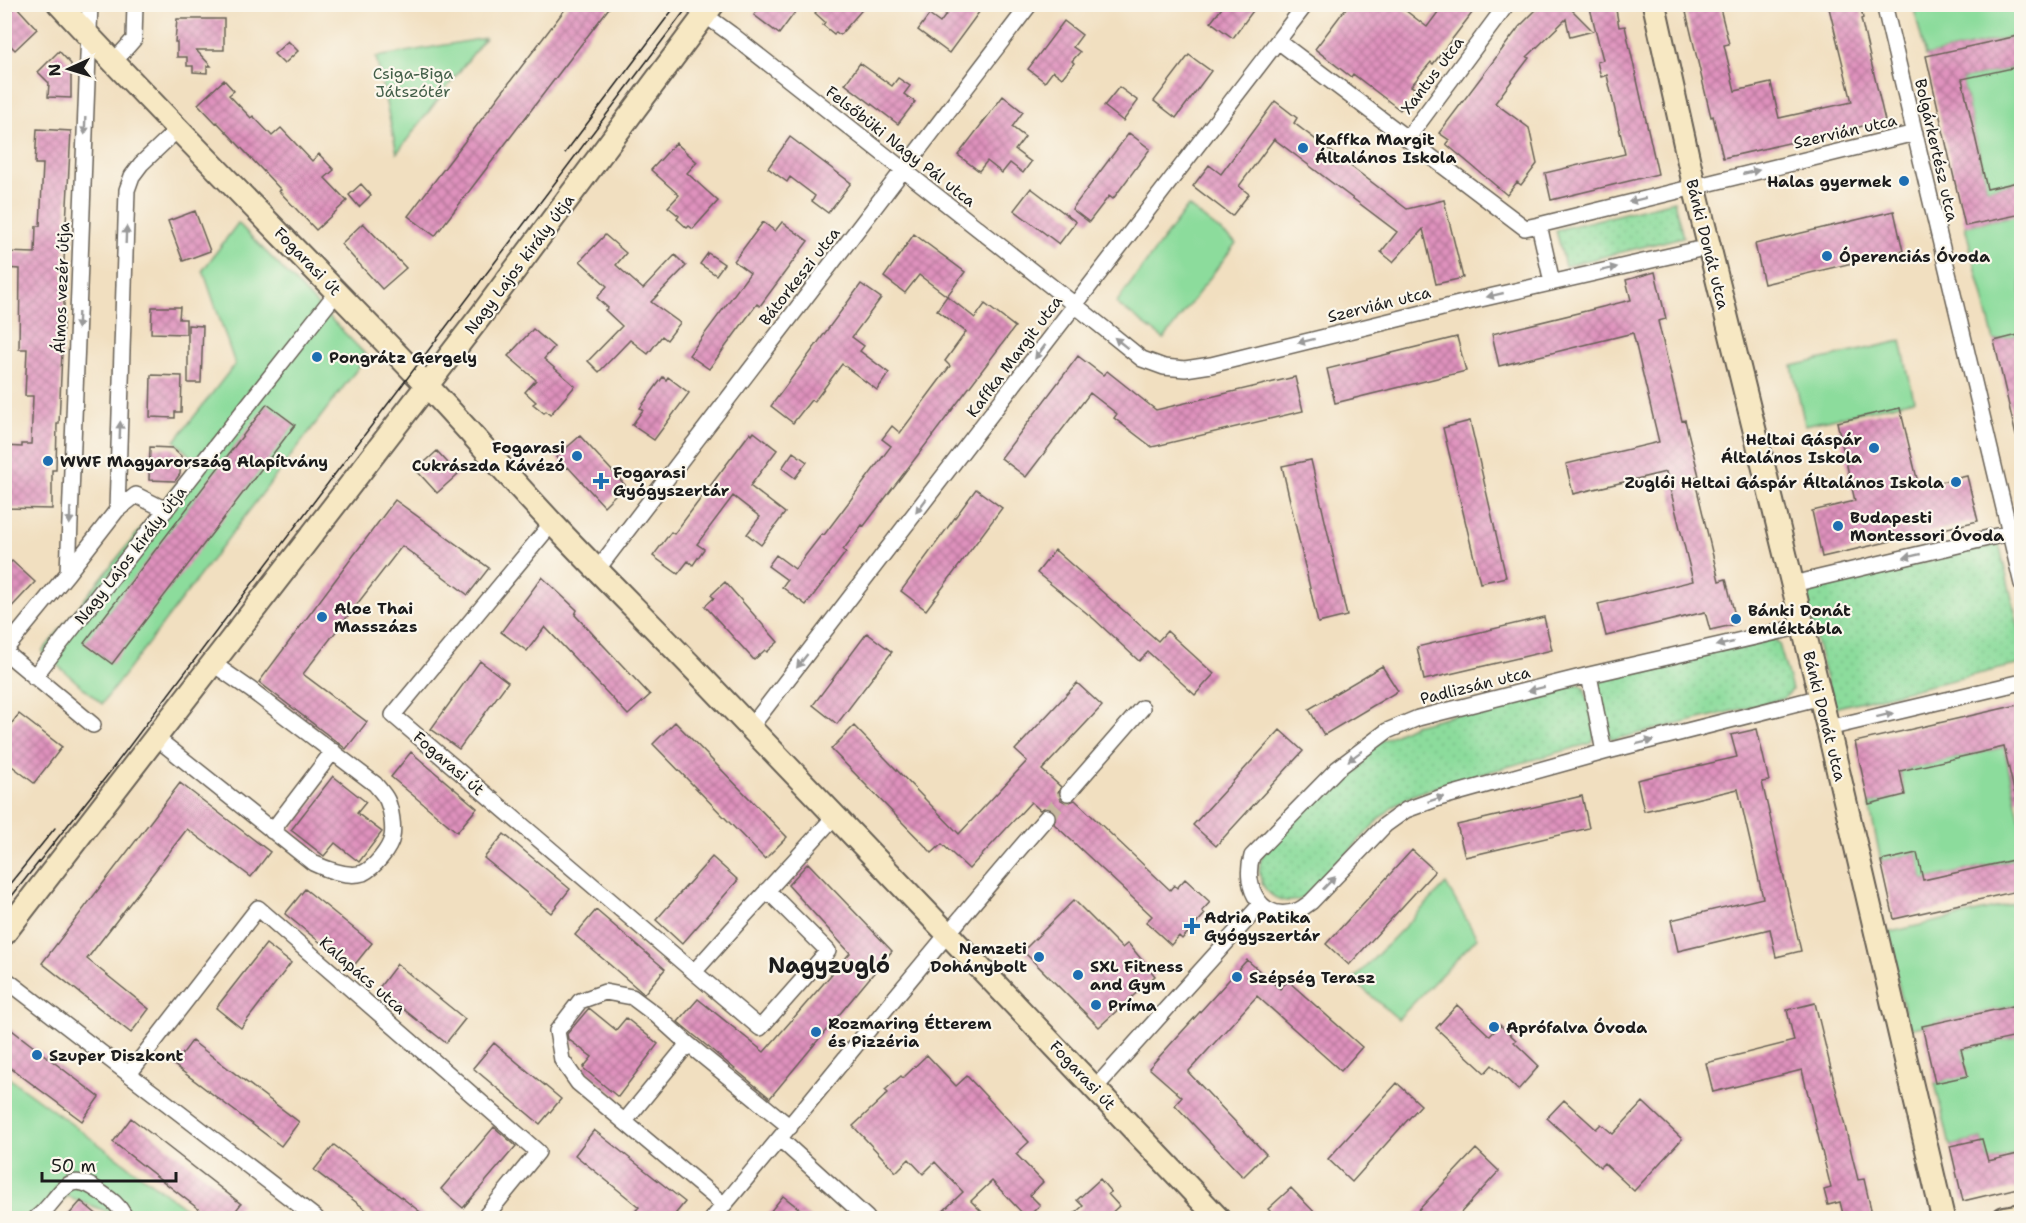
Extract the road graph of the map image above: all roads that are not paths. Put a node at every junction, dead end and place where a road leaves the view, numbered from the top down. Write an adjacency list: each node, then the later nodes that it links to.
1 (59, 4): 10 (main road, Fogarasi út)
2 (90, 4): 10 (street, Álmos vezér útja)
3 (135, 4): 12 (street)
4 (1030, 4): 16 (street, Bátorkeszi utca)
5 (1306, 4): 11 (street, Kaffka Margit utca)
6 (1507, 4): 15 (street, Xantus utca)
7 (1654, 4): 17 (main road, Bánki Donát utca)
8 (1884, 4): 14 (street, Bolgárkertész utca)
9 (703, 8): 16 (street, Felsőbüki Nagy Pál utca); 23 (main road, Nagy Lajos király útja)
10 (89, 36): 12 (main road, Fogarasi út); 29 (street, Álmos vezér útja, one-way to 29)
11 (1278, 42): 15 (street); 22 (street, Kaffka Margit utca)
12 (113, 63): 13 (main road, Fogarasi út)
13 (179, 128): 21 (main road, Fogarasi út); 24 (street, one-way to 13)
14 (1915, 133): 17 (street, Szervián utca, one-way to 14); 27 (street, Bolgárkertész utca)
15 (1407, 139): 18 (street)
16 (903, 170): 22 (street, Felsőbüki Nagy Pál utca); 28 (street, Bátorkeszi utca)
17 (1694, 185): 18 (street, Szervián utca, one-way to 18); 19 (main road, Bánki Donát utca)
18 (1539, 225): 20 (street)
19 (1709, 247): 20 (street, Szervián utca, one-way to 19); 30 (main road, Bánki Donát utca)
20 (1552, 282): 22 (street, Szervián utca, one-way to 22)
21 (338, 292): 23 (main road, Fogarasi út); 25 (street, Nagy Lajos király útja)
22 (1076, 305): 41 (street, Kaffka Margit utca, one-way to 41)
23 (427, 386): 26 (main road, Fogarasi út); 34 (main road, Nagy Lajos király útja)
24 (117, 510): 25 (street); 29 (street)
25 (166, 510): 36 (street, Nagy Lajos király útja)
26 (552, 523): 28 (main road, Fogarasi út); 54 (street, Fogarasi út)
27 (2015, 531): 30 (street, one-way to 30); 31 (street, Bolgárkertész utca)
28 (597, 570): 41 (main road, Fogarasi út)
29 (68, 573): 33 (street)
30 (1793, 584): 32 (main road, Bánki Donát utca)
31 (2022, 584)
32 (1803, 626): 35 (street, Padlizsán utca, one-way to 35); 38 (main road, Bánki Donát utca)
33 (4, 651): 36 (street)
34 (212, 663): 43 (main road, Nagy Lajos király útja); 44 (street)
35 (1589, 675): 45 (street); 51 (street, Padlizsán utca, one-way to 51)
36 (34, 677): 40 (street)
37 (2022, 682): 42 (street, one-way to 37)
38 (1821, 697): 42 (main road, Bánki Donát utca); 45 (street, one-way to 38)
39 (1142, 708): 46 (street)
40 (93, 725)
41 (750, 728): 47 (main road, Fogarasi út)
42 (1828, 728): 70 (main road, Bánki Donát utca)
43 (155, 737): 49 (street); 53 (main road, Nagy Lajos király útja)
44 (333, 751): 49 (street); 49 (street)
45 (1604, 752): 51 (street, one-way to 45)
46 (1068, 793)
47 (834, 817): 50 (street); 52 (main road, Fogarasi út)
48 (1042, 822): 52 (street)
49 (272, 831)
50 (767, 890): 54 (street); 54 (street, Fogarasi út)
51 (1261, 904): 58 (street)
52 (947, 932): 58 (main road, Fogarasi út); 60 (street)
53 (4, 934)
54 (694, 972)
55 (4, 978): 57 (street)
56 (688, 1044): 59 (street); 59 (street); 60 (street)
57 (129, 1074): 65 (street); 66 (street, Kalapács utca)
58 (1095, 1088): 69 (main road, Fogarasi út)
59 (625, 1121): 61 (street)
60 (785, 1133): 61 (street); 68 (street)
61 (724, 1205): 67 (street)
62 (2022, 1215): 71 (main road)
63 (36, 1218): 64 (street)
64 (123, 1218)
65 (316, 1218)
66 (484, 1218)
67 (713, 1218)
68 (867, 1218)
69 (1218, 1218)
70 (1943, 1218)
71 (2004, 1218)

